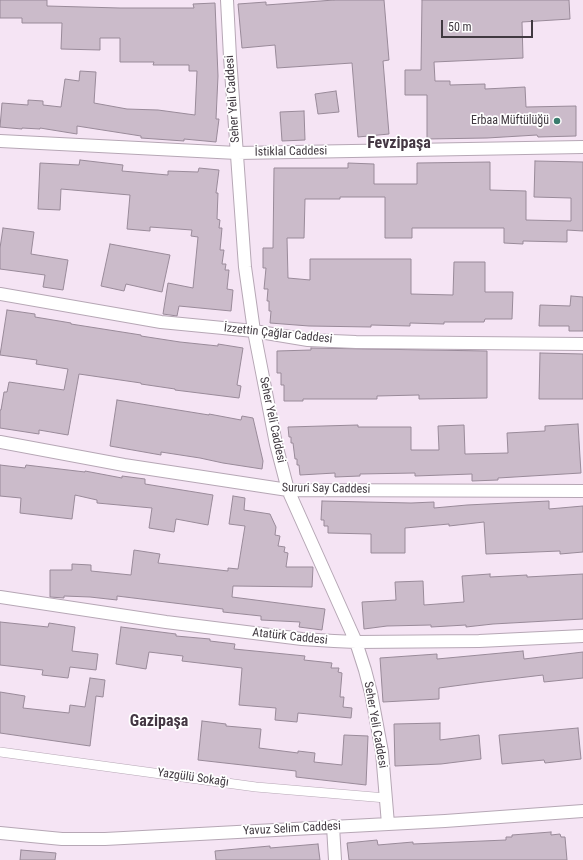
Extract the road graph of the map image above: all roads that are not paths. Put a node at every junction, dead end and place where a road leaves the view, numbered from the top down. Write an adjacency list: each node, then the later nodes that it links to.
1 (227, 0): 4 (street, Seher Yeli Caddesi)
2 (0, 141): 4 (street, İstiklal Caddesi)
3 (583, 147): 4 (street, İstiklal Caddesi)
4 (237, 153): 6 (street, Seher Yeli Caddesi)
5 (0, 294): 6 (street, İzzettin Çağlar Caddesi)
6 (254, 331): 7 (street, İzzettin Çağlar Caddesi); 9 (street, Seher Yeli Caddesi)
7 (583, 344)
8 (0, 442): 9 (street, Sururi Say Caddesi)
9 (288, 490): 10 (street, Sururi Say Caddesi); 13 (street, Seher Yeli Caddesi)
10 (583, 491)
11 (0, 597): 13 (street, Atatürk Caddesi)
12 (583, 636): 13 (street, Atatürk Caddesi)
13 (356, 642): 15 (street, Seher Yeli Caddesi)
14 (0, 752): 15 (street, Yazgülü Sokağı)
15 (386, 798): 17 (street, Seher Yeli Caddesi)
16 (583, 811): 17 (street, Yavuz Selim Caddesi)
17 (388, 824): 18 (street, Yavuz Selim Caddesi)
18 (334, 826): 19 (street, Yavuz Selim Caddesi); 20 (street)
19 (0, 833)
20 (335, 860)

